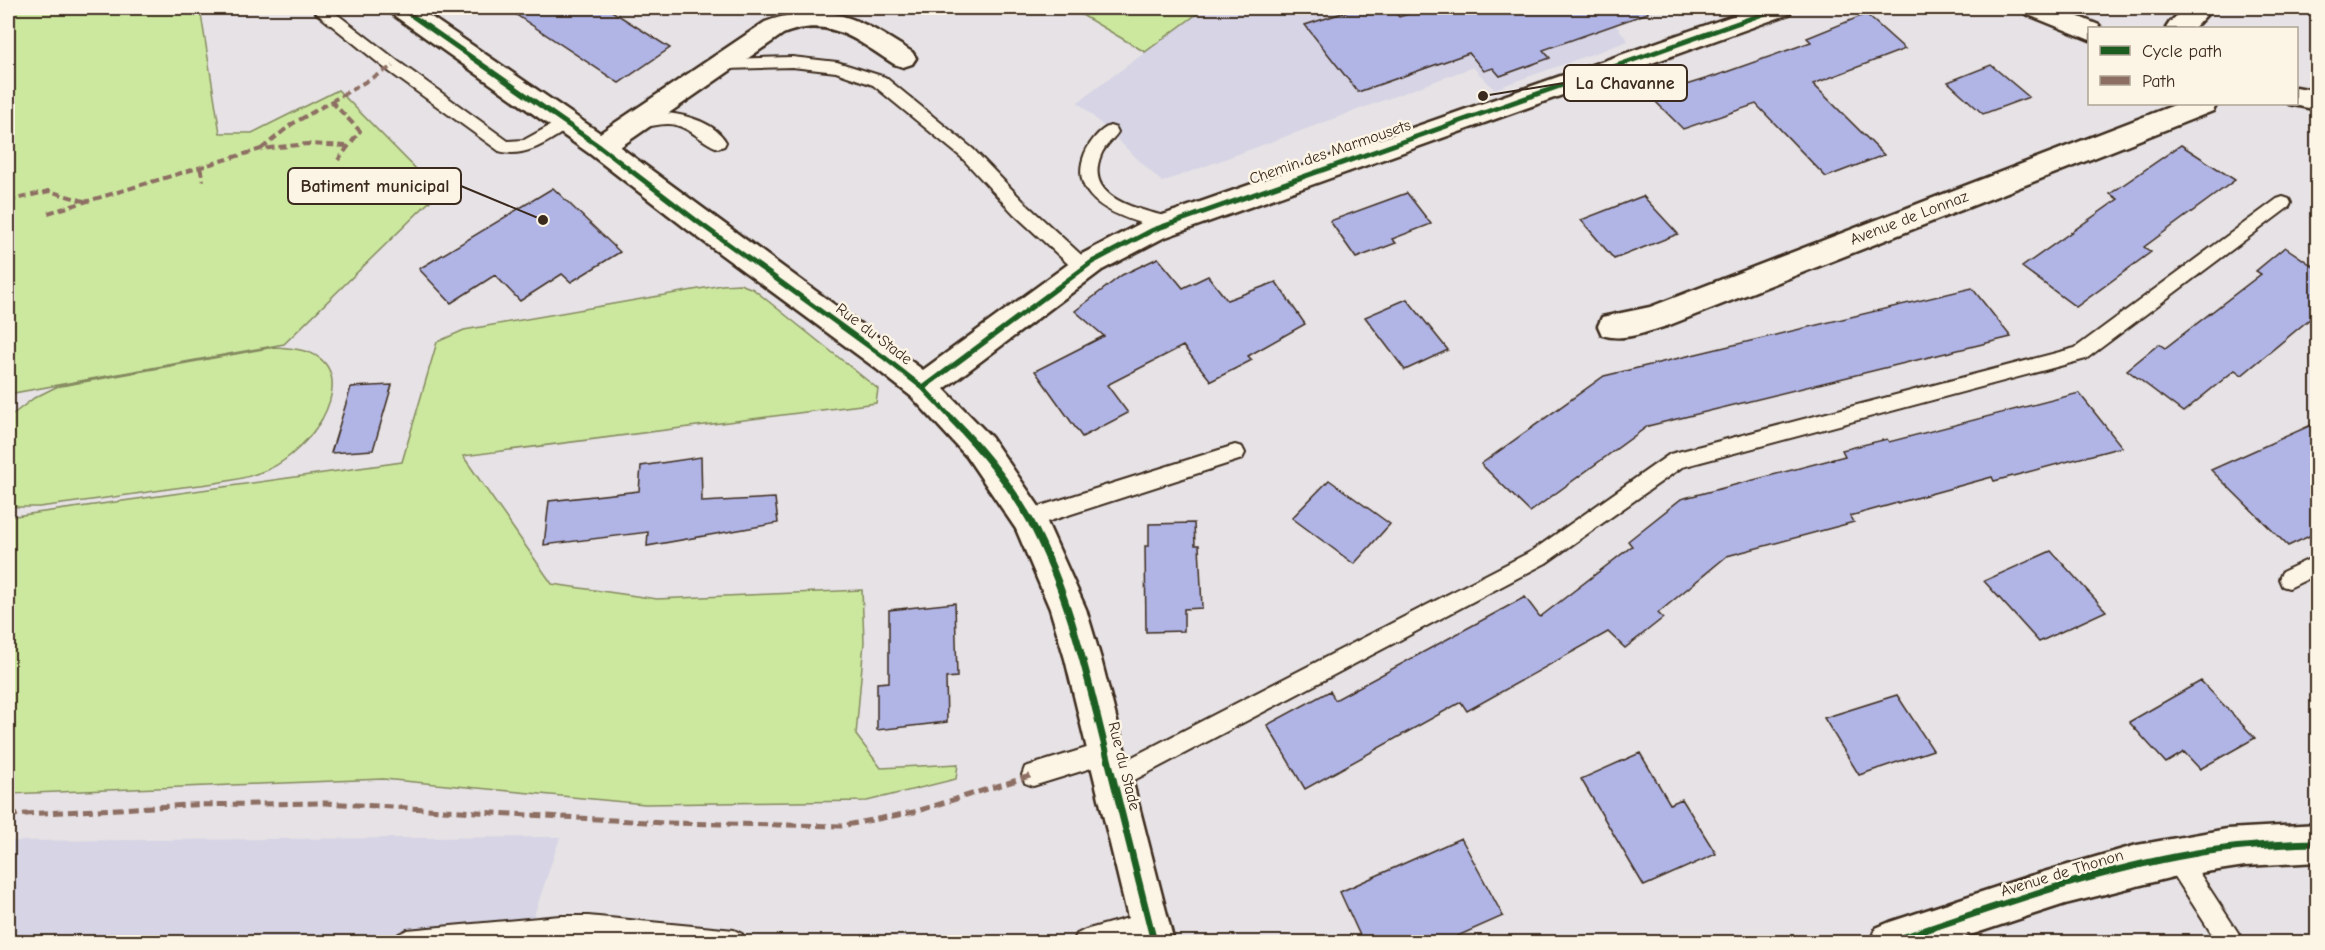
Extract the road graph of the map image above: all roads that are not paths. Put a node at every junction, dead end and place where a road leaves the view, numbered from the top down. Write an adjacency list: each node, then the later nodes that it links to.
1 (320, 8): 14 (lane)
2 (401, 8): 14 (street, Rue du Stade)
3 (1780, 8): 19 (street, Chemin des Marmousets)
4 (2035, 8): 7 (street)
5 (2200, 8): 6 (street)
6 (2180, 27)
7 (2088, 30)
8 (903, 58): 9 (street)
9 (725, 64): 13 (street); 20 (lane)
10 (2298, 96): 11 (street)
11 (2318, 101)
12 (2200, 105): 21 (street, Avenue de Lonnaz)
13 (639, 122): 16 (lane); 17 (street)
14 (564, 124): 17 (street, Rue du Stade)
15 (1110, 132): 19 (lane)
16 (718, 142)
17 (600, 147): 22 (street, Rue du Stade)
18 (2283, 203): 27 (lane)
19 (1169, 224): 20 (street, Chemin des Marmousets)
20 (1084, 268): 22 (street, Chemin des Marmousets)
21 (1613, 326)
22 (923, 388): 24 (street, Rue du Stade)
23 (1235, 453): 24 (lane)
24 (1028, 519): 27 (street, Rue du Stade)
25 (2318, 564): 26 (lane)
26 (2289, 579)
27 (1110, 766): 28 (lane); 31 (street, Rue du Stade)
28 (1033, 775)
29 (2318, 843): 30 (street, Avenue de Thonon)
30 (2175, 856): 35 (street, Avenue de Thonon); 36 (lane)
31 (1152, 933): 34 (lane)
32 (407, 942): 33 (lane)
33 (734, 942)
34 (1085, 942)
35 (1890, 942)
36 (2231, 942)

